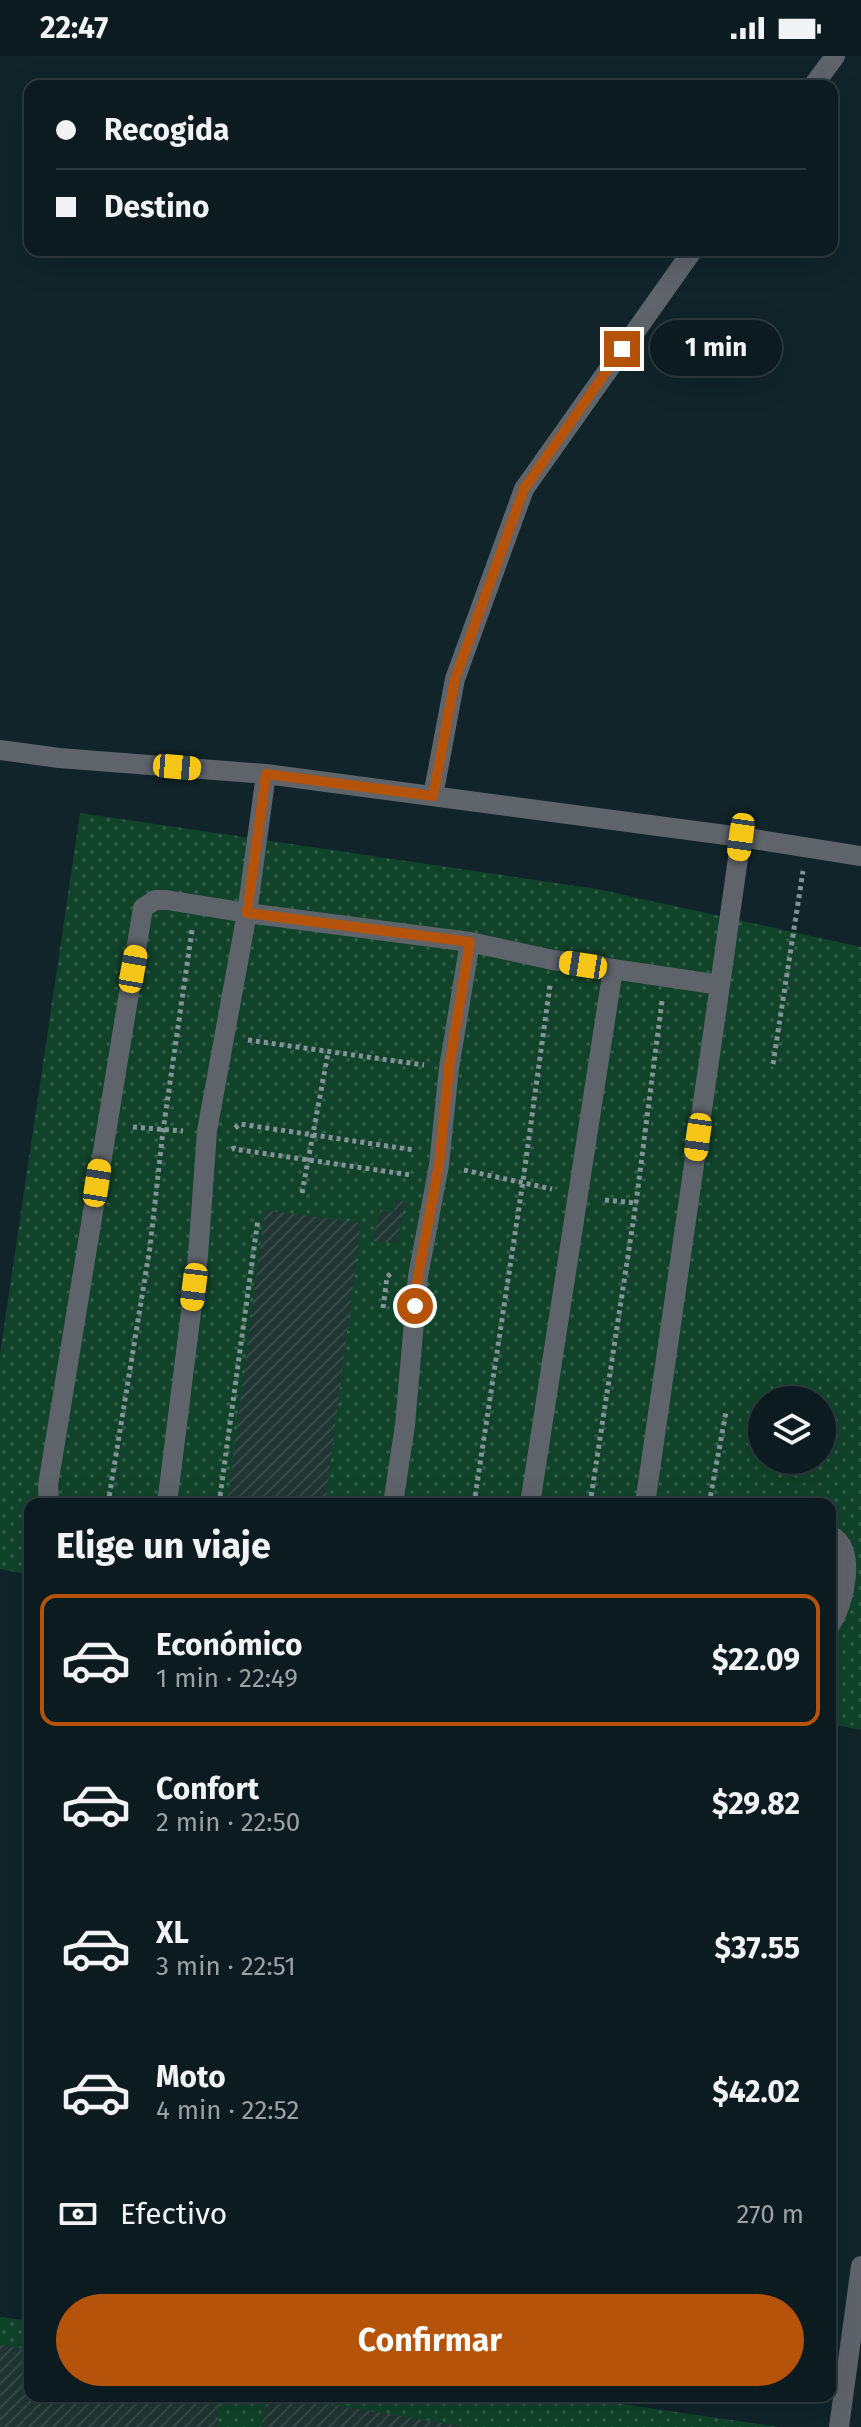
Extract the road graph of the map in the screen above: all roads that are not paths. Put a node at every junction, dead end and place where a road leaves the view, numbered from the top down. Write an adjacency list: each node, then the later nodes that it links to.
1 (835, 56): 2 (street)
2 (817, 80)
3 (689, 256): 6 (street)
4 (0, 750): 5 (street)
5 (266, 774): 6 (street); 9 (street)
6 (433, 796): 7 (street)
7 (741, 837): 8 (street); 12 (street)
8 (861, 856)
9 (247, 913): 10 (street); 13 (street); 14 (street)
10 (470, 942): 11 (street); 15 (street)
11 (613, 969): 12 (street); 16 (street)
12 (720, 985): 17 (street)
13 (49, 1498)
14 (168, 1498)
15 (394, 1498)
16 (531, 1498)
17 (650, 1498)
18 (836, 1538): 19 (street)
19 (836, 1616)
20 (861, 2266): 21 (street)
21 (839, 2427)

